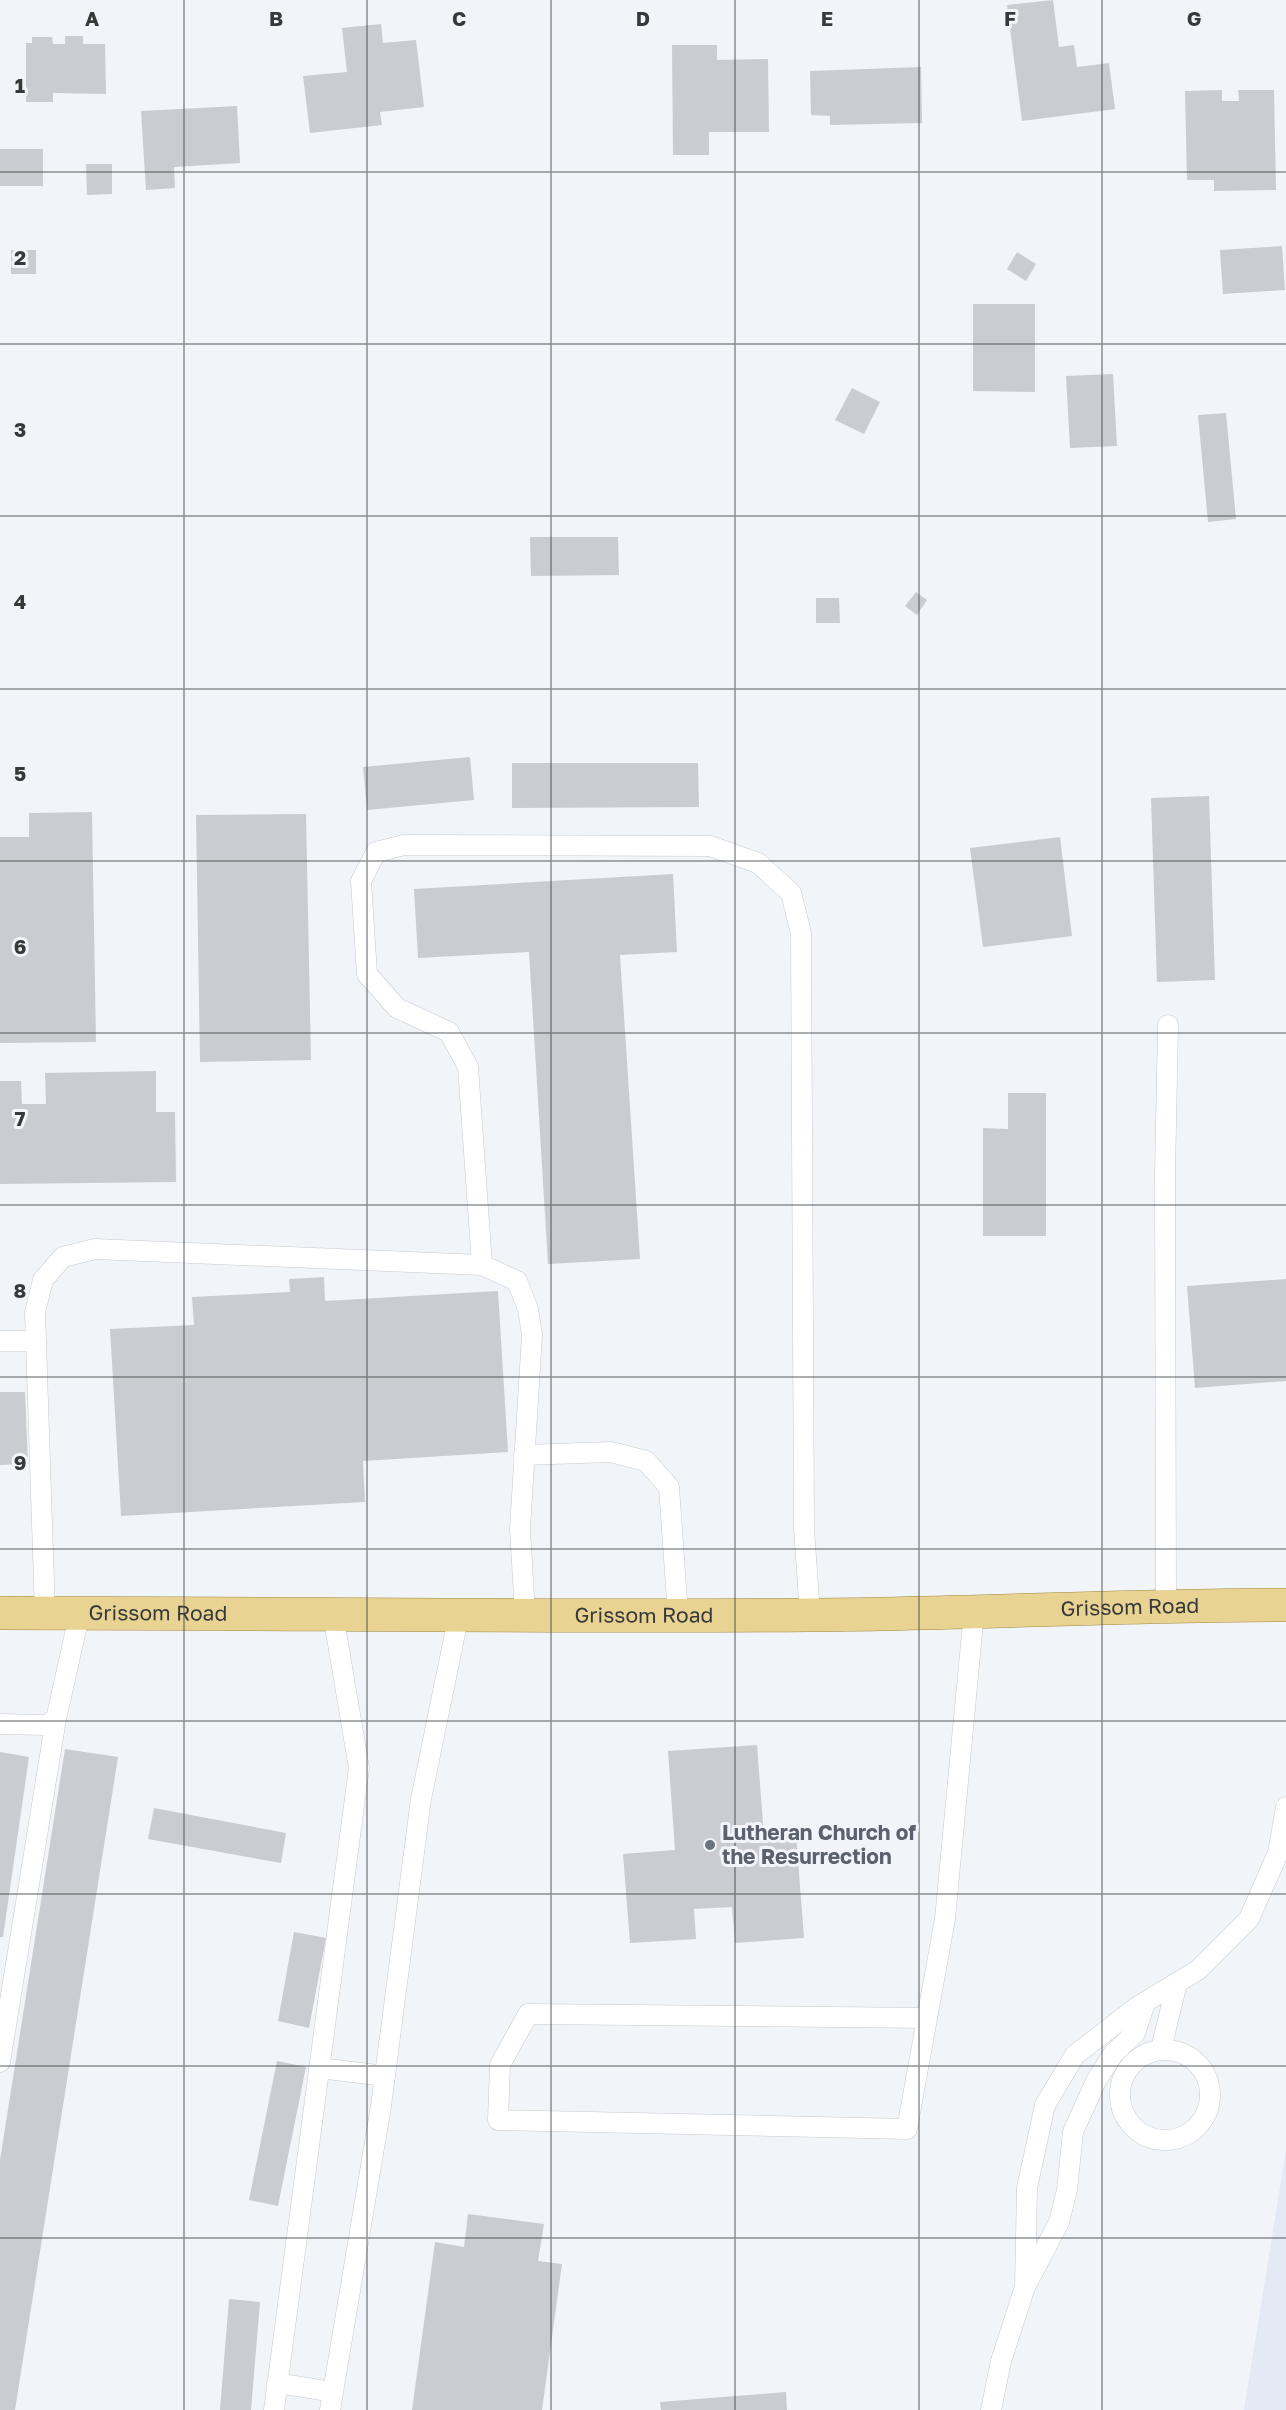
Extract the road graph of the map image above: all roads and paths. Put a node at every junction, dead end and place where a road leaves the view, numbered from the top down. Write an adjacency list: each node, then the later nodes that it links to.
1 (1168, 1025): 6 (lane)
2 (482, 1265): 4 (lane); 5 (lane); 16 (lane)
3 (0, 1341): 4 (lane)
4 (36, 1341): 11 (lane)
5 (524, 1455): 14 (lane); 15 (lane)
6 (1166, 1605): 7 (main road, Grissom Road); 9 (main road, Grissom Road)
7 (1286, 1605)
8 (80, 1612): 11 (main road, Grissom Road); 12 (main road, Grissom Road); 17 (lane)
9 (974, 1612): 16 (main road, Grissom Road); 22 (lane)
10 (0, 1613): 11 (main road, Grissom Road)
11 (45, 1613)
12 (333, 1614): 13 (main road, Grissom Road); 25 (lane)
13 (459, 1614): 14 (main road, Grissom Road); 26 (lane)
14 (525, 1614): 15 (main road, Grissom Road)
15 (678, 1615): 16 (main road, Grissom Road)
16 (810, 1615)
17 (56, 1719): 18 (lane); 24 (lane)
18 (0, 1724)
19 (1286, 1807): 20 (lane)
20 (1177, 1983): 21 (lane); 23 (lane)
21 (1144, 2003): 27 (lane); 27 (lane)
22 (927, 2018): 22 (lane)
23 (1161, 2049): 23 (lane)
24 (0, 2062)
25 (319, 2068): 26 (lane); 28 (lane)
26 (385, 2076): 29 (lane)
27 (1025, 2287): 31 (lane)
28 (277, 2383): 29 (lane); 30 (lane)
29 (332, 2401)
30 (274, 2410)
31 (991, 2410)

